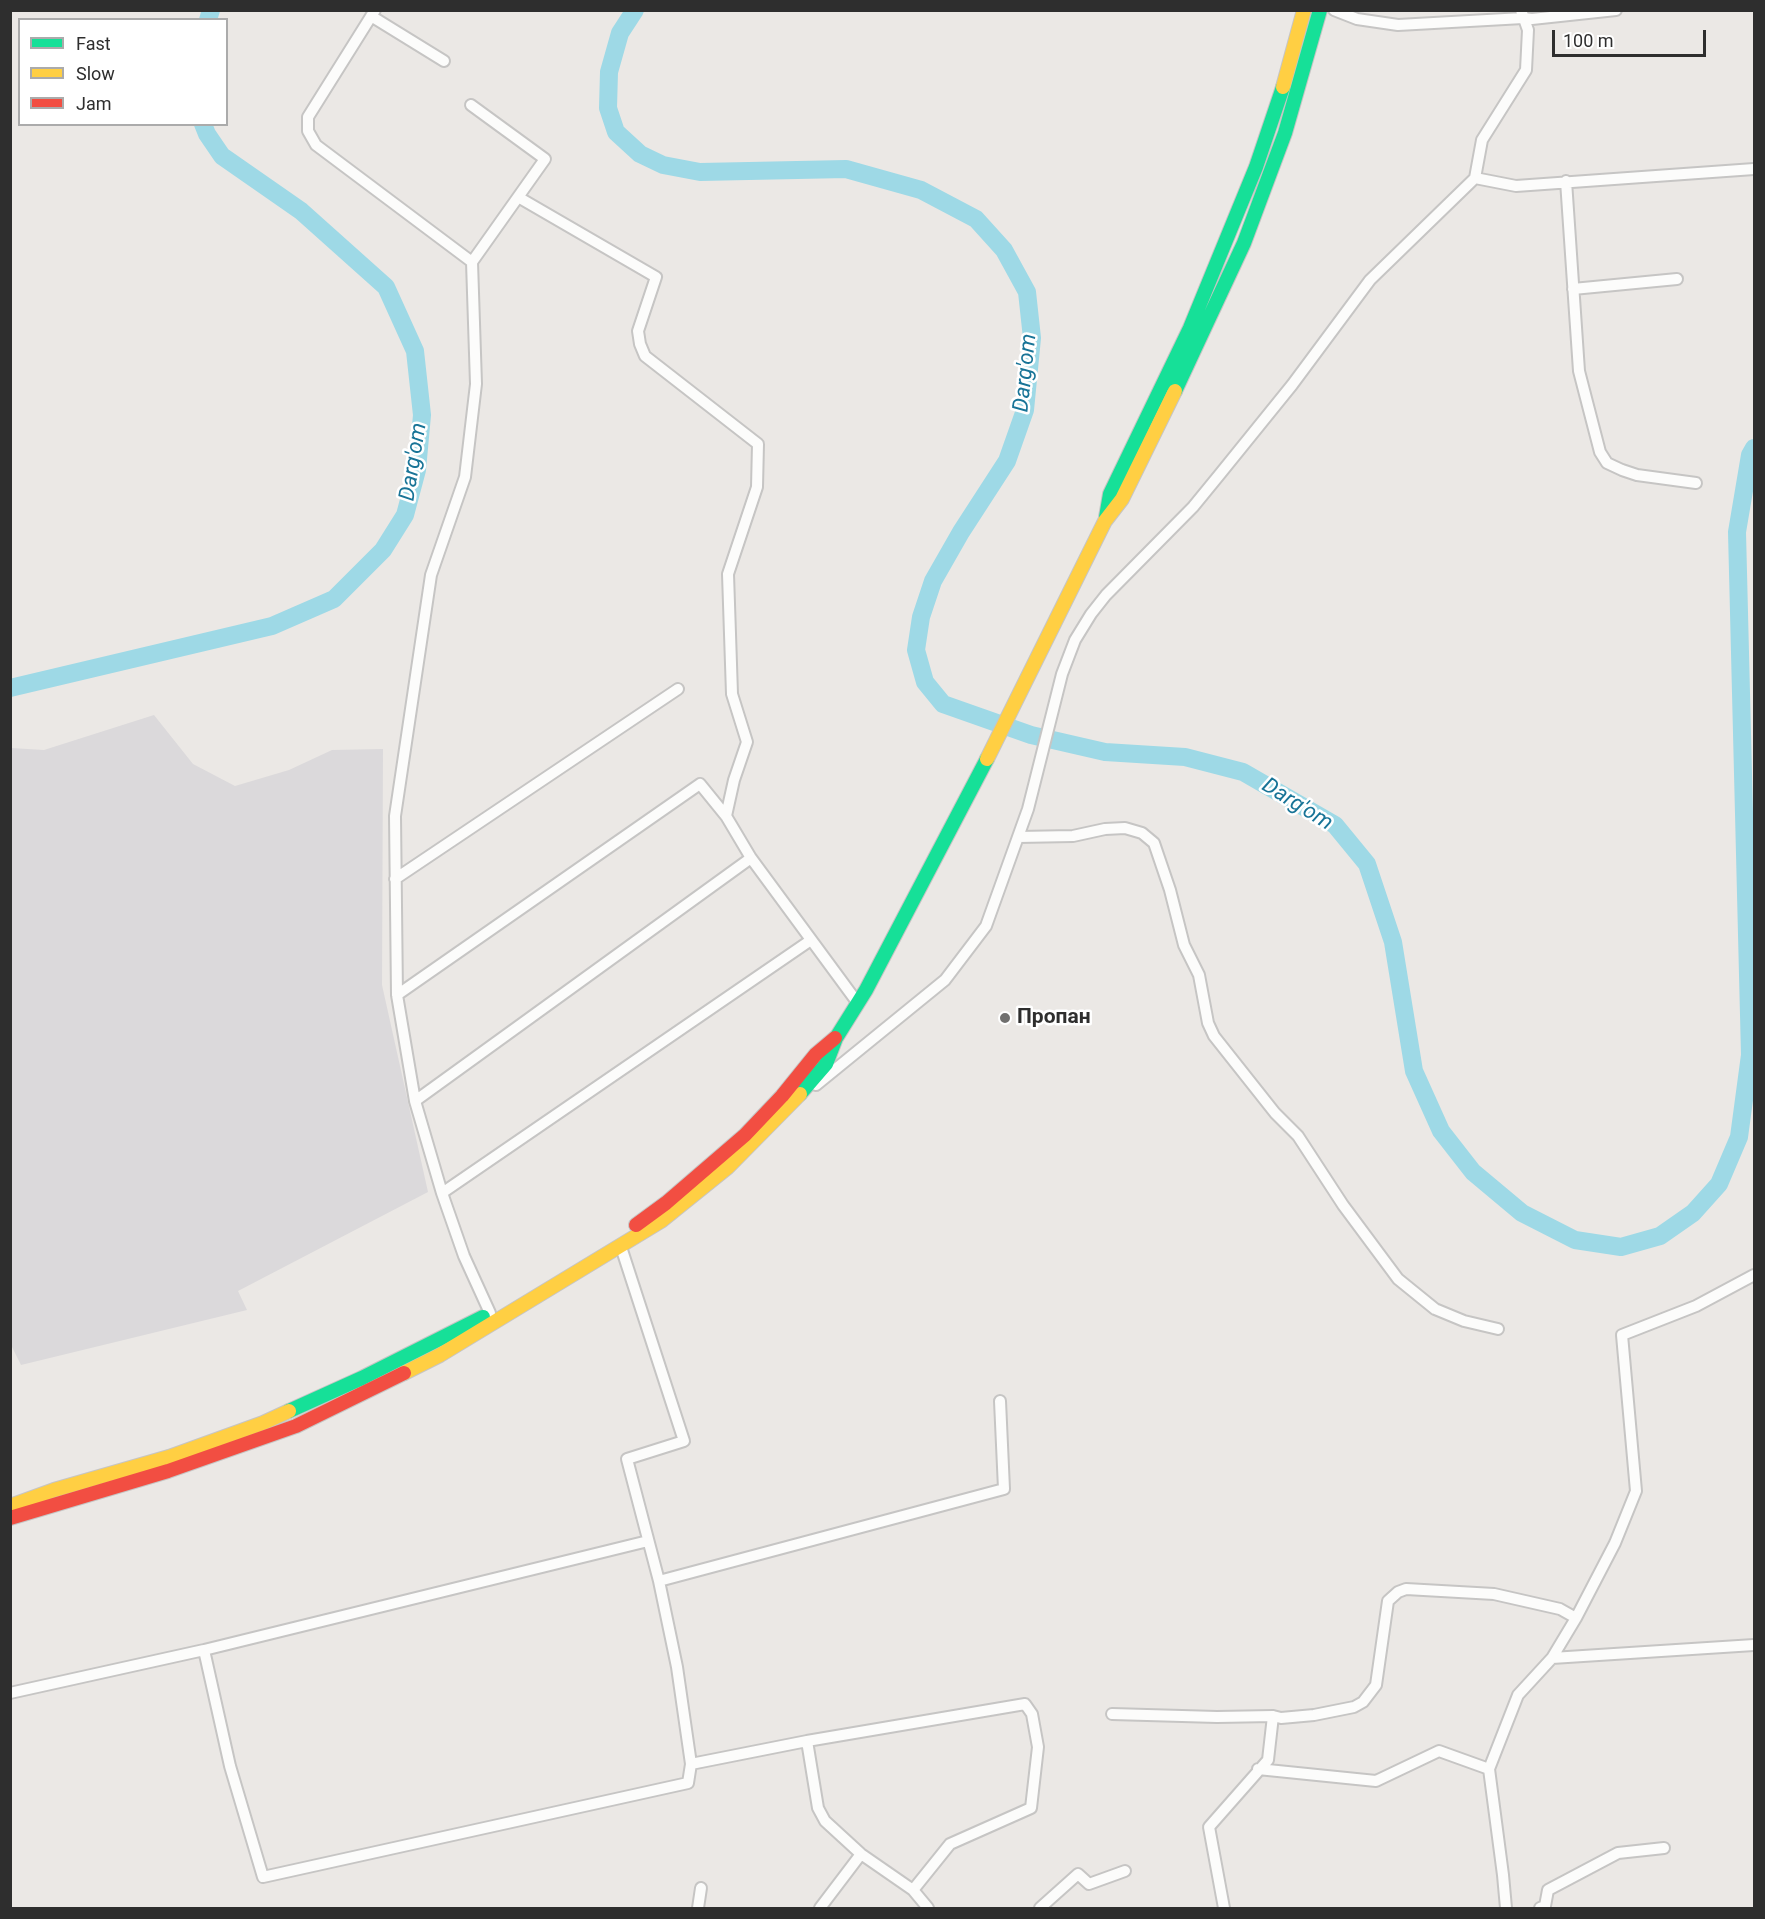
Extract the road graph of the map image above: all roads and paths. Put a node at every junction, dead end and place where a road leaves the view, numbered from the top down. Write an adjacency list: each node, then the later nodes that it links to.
1 (1304, 10): 17 (main road)
2 (1320, 10): 17 (main road)
3 (1334, 10): 6 (street)
4 (1616, 10): 6 (street)
5 (373, 13): 7 (street); 13 (street)
6 (1522, 14): 10 (street)
7 (444, 61)
8 (471, 105): 12 (street)
9 (1755, 169): 11 (street)
10 (1475, 178): 11 (street); 20 (street)
11 (1566, 181): 15 (street)
12 (519, 197): 13 (street); 19 (street)
13 (472, 262): 22 (street)
14 (1677, 279): 15 (street)
15 (1573, 289): 16 (street)
16 (1696, 483)
17 (1105, 521): 25 (main road)
18 (678, 688): 22 (street)
19 (726, 816): 21 (street); 24 (street)
20 (1018, 837): 28 (street); 33 (street)
21 (752, 858): 23 (street); 27 (street)
22 (396, 879): 24 (street)
23 (811, 940): 25 (street); 29 (street)
24 (397, 995): 27 (street)
25 (856, 1002): 26 (main road)
26 (836, 1038): 28 (main road); 32 (main road)
27 (415, 1101): 29 (street)
28 (792, 1104): 30 (main road)
29 (442, 1193): 32 (street)
30 (621, 1247): 35 (main road); 38 (street)
31 (1755, 1275): 40 (street)
32 (490, 1313): 35 (main road)
33 (1498, 1329)
34 (1000, 1401): 39 (street)
35 (265, 1430): 36 (main road); 37 (main road)
36 (10, 1506)
37 (10, 1518)
38 (648, 1540): 39 (street); 42 (street)
39 (659, 1581): 48 (street)
40 (1576, 1618): 43 (street); 46 (street)
41 (1755, 1645): 43 (street)
42 (204, 1650): 44 (street); 48 (street)
43 (1552, 1658): 50 (street)
44 (10, 1693)
45 (1112, 1714): 46 (street)
46 (1273, 1716): 49 (street)
47 (807, 1741): 48 (street); 52 (street); 55 (street)
48 (691, 1764)
49 (1258, 1769): 50 (street); 60 (street)
50 (1489, 1769): 61 (street)
51 (1664, 1848): 62 (street)
52 (861, 1854): 55 (street); 57 (street)
53 (1125, 1871): 59 (street)
54 (701, 1888): 56 (street)
55 (913, 1890): 58 (street)
56 (698, 1908)
57 (820, 1908)
58 (928, 1908)
59 (1040, 1908)
60 (1224, 1908)
61 (1506, 1908)
62 (1540, 1908)

